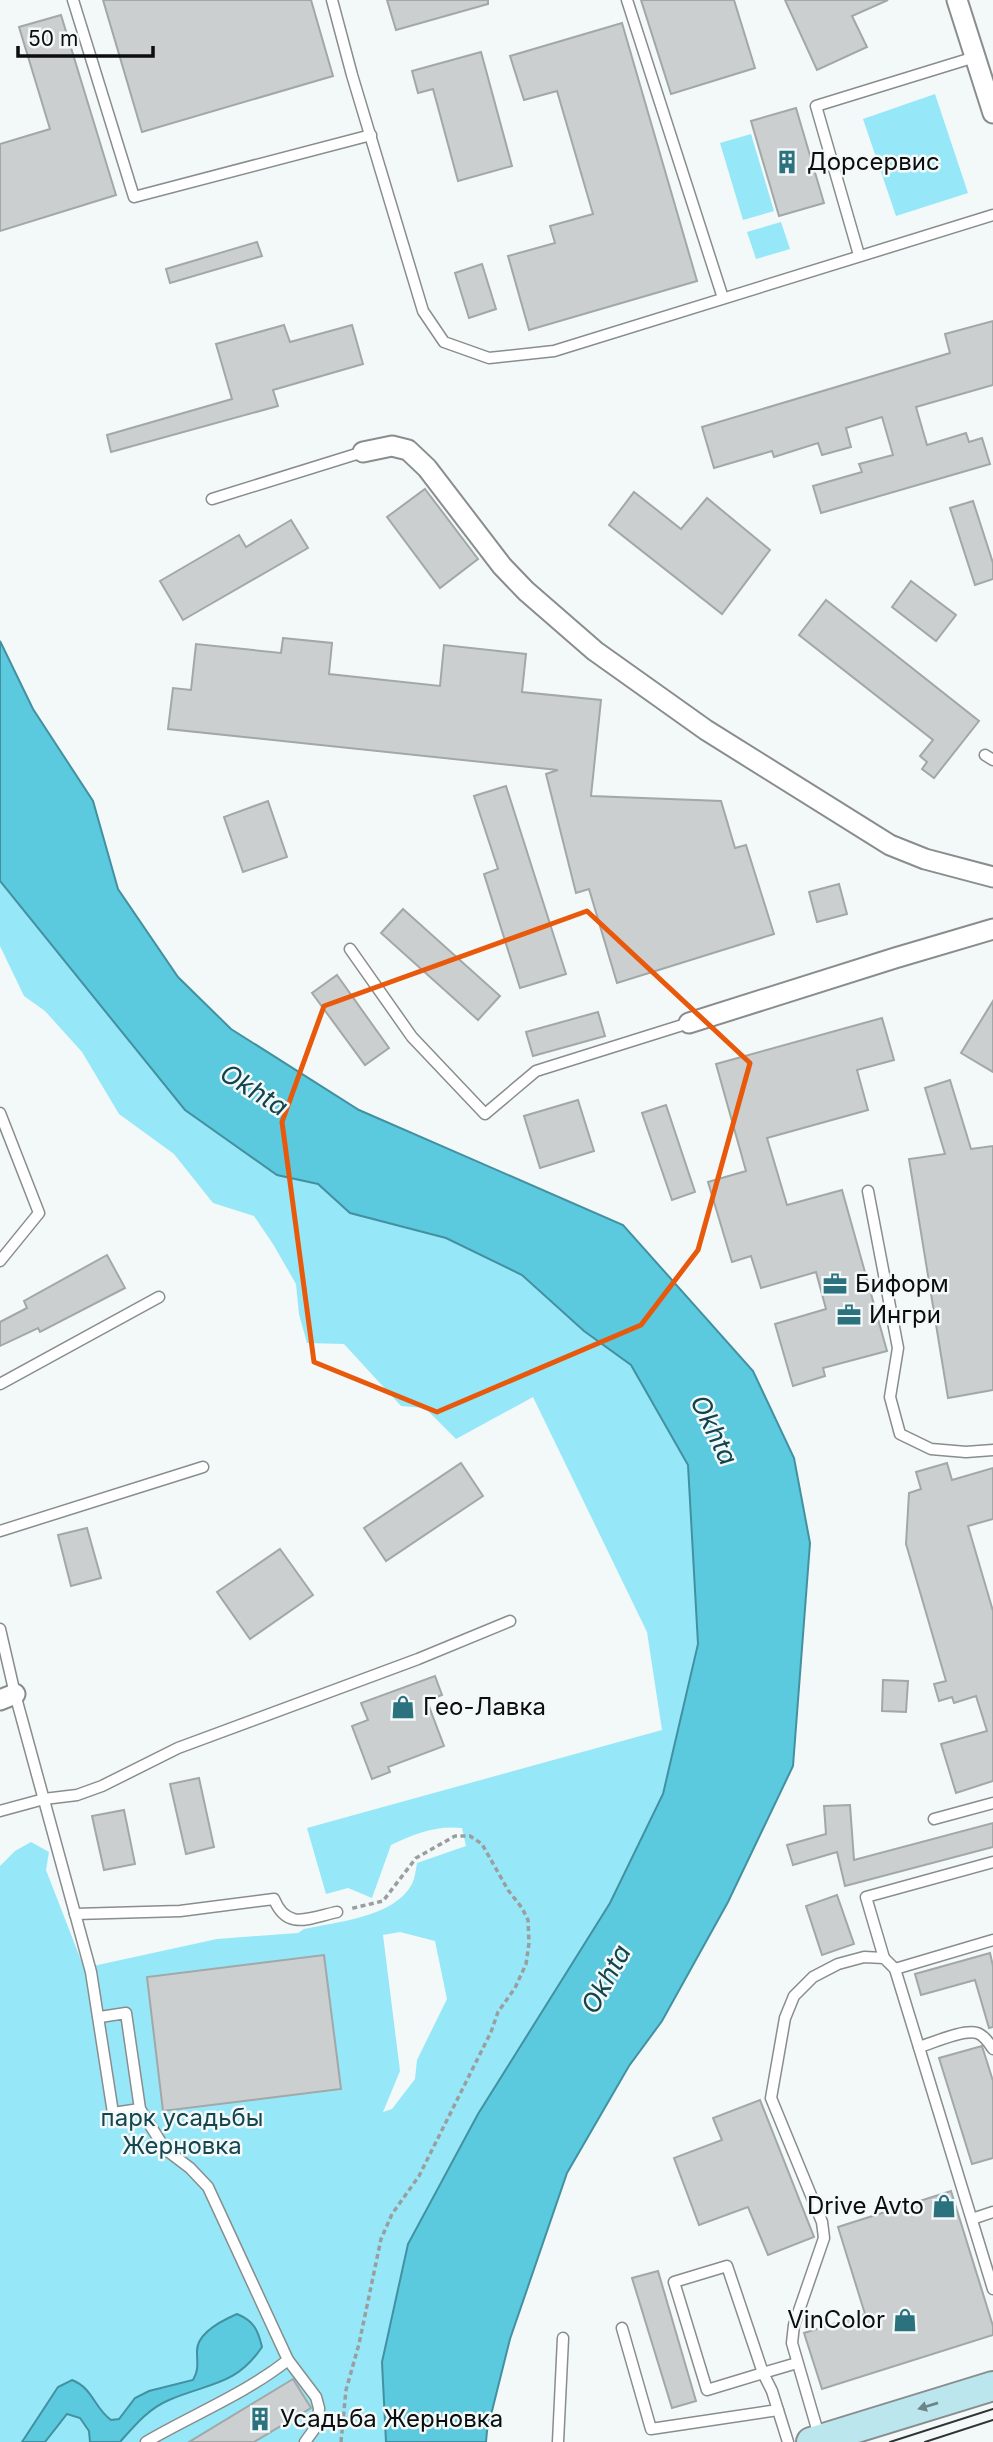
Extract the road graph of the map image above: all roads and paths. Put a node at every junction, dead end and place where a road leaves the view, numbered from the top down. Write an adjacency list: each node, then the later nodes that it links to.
1 (72, 0): 7 (lane)
2 (332, 0): 7 (lane)
3 (627, 0): 10 (lane)
4 (957, 0): 5 (street)
5 (975, 57): 6 (street); 9 (lane)
6 (993, 113)
7 (371, 135): 10 (lane)
8 (993, 215): 9 (lane)
9 (859, 255): 10 (lane)
10 (723, 298)
11 (363, 452): 12 (lane); 13 (street)
12 (212, 499)
13 (993, 877)
14 (993, 929): 16 (street)
15 (349, 949): 16 (lane)
16 (689, 1023)
17 (0, 1113): 19 (lane)
18 (868, 1191): 22 (lane)
19 (0, 1261)
20 (159, 1297): 21 (lane)
21 (0, 1384)
22 (993, 1450)
23 (203, 1467): 24 (lane)
24 (0, 1531)
25 (510, 1621): 28 (lane)
26 (0, 1629): 27 (lane)
27 (8, 1697): 28 (lane)
28 (44, 1799): 30 (lane); 34 (lane)
29 (993, 1803): 31 (lane)
30 (0, 1811)
31 (933, 1819)
32 (993, 1862): 36 (lane)
33 (337, 1912): 34 (lane); 55 (path)
34 (75, 1914): 38 (lane)
35 (993, 1940): 37 (lane)
36 (884, 1958): 37 (lane); 48 (lane)
37 (895, 1969): 39 (lane)
38 (100, 2017): 41 (lane); 41 (lane)
39 (919, 2047): 40 (lane); 43 (lane)
40 (993, 2049)
41 (140, 2109): 47 (lane)
42 (993, 2213): 43 (lane)
43 (972, 2219): 44 (lane)
44 (993, 2289)
45 (622, 2328): 51 (lane)
46 (563, 2339): 56 (lane)
47 (288, 2360): 53 (lane); 54 (lane)
48 (797, 2363): 49 (lane); 52 (lane)
49 (763, 2373): 49 (lane); 51 (lane)
50 (993, 2386): 52 (main road, one-way to 52)
51 (778, 2410): 57 (lane)
52 (816, 2441)
53 (146, 2442)
54 (305, 2442)
55 (341, 2442)
56 (558, 2442)
57 (788, 2442)

